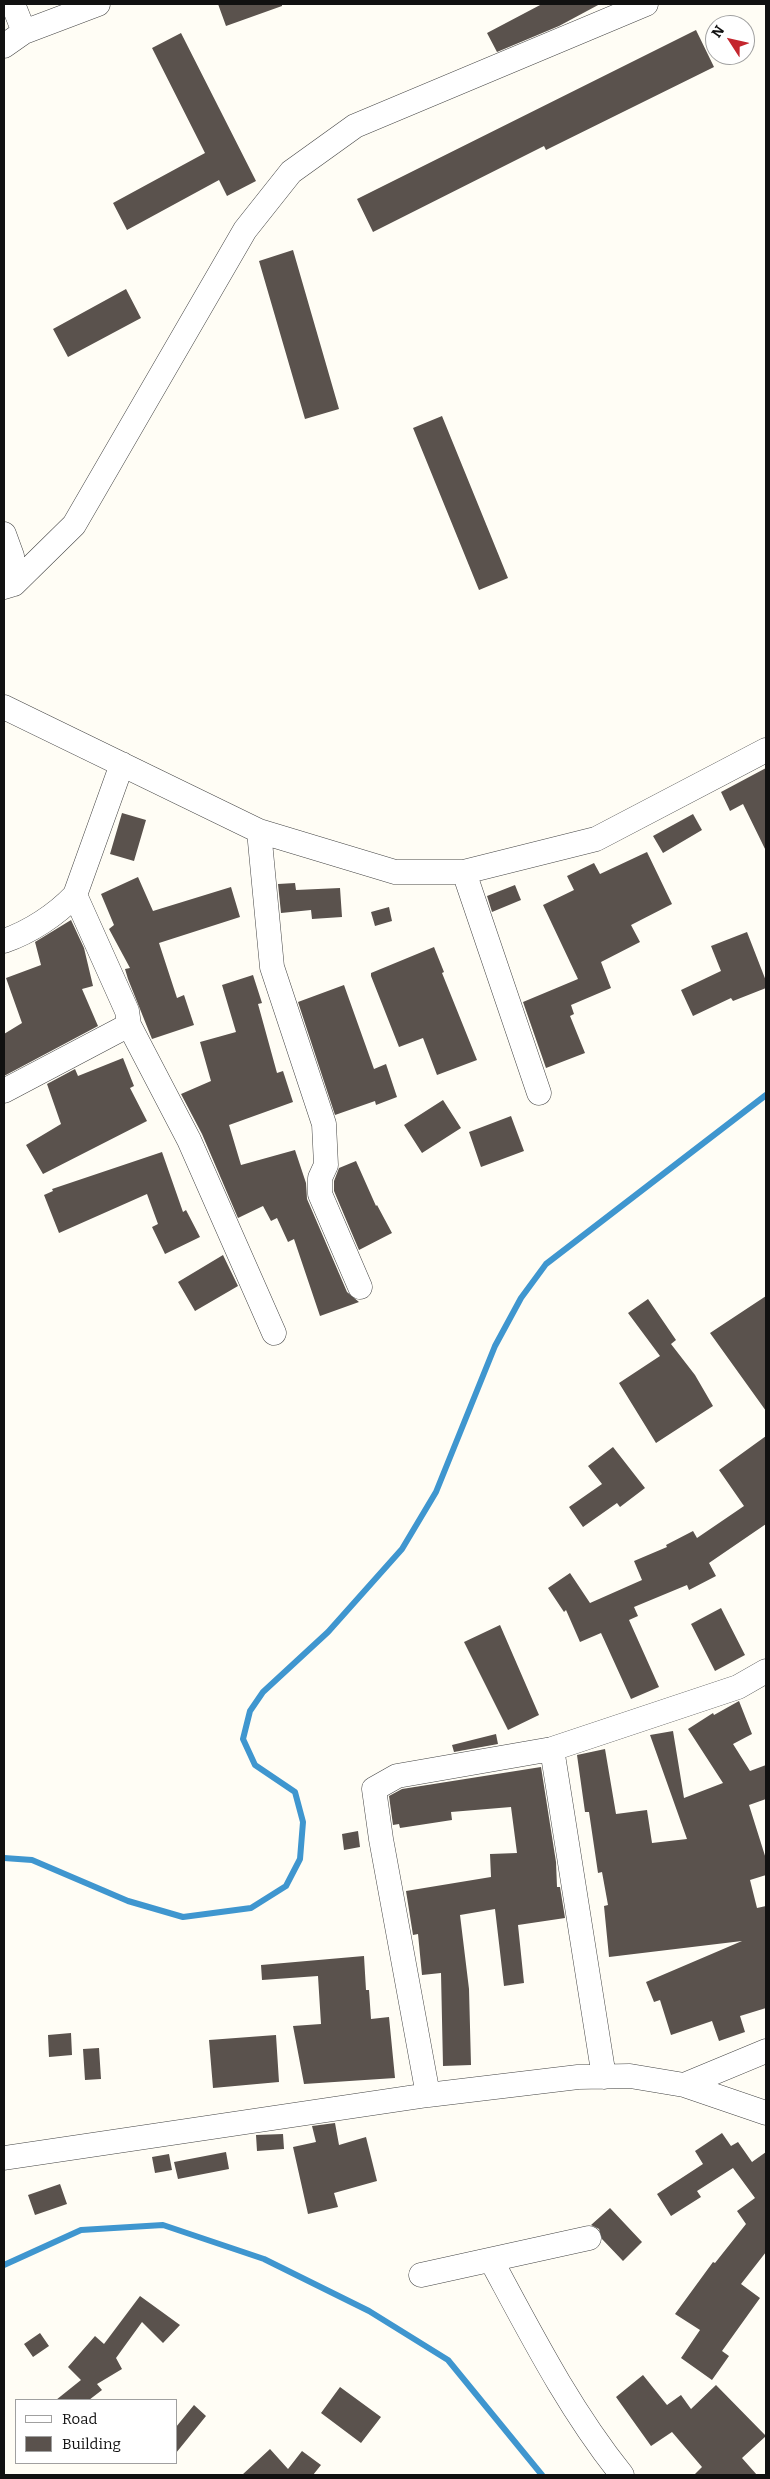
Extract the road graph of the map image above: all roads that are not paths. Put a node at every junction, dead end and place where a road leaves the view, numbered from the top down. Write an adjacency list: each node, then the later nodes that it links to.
1 (13, 4): 4 (street)
2 (98, 4): 4 (street)
3 (646, 4): 7 (street)
4 (24, 32): 5 (street)
5 (4, 46)
6 (4, 534): 7 (street)
7 (9, 586)
8 (4, 707): 10 (street)
9 (766, 750): 12 (street)
10 (122, 764): 11 (street); 13 (street)
11 (259, 831): 12 (street); 18 (street)
12 (464, 872): 17 (street)
13 (75, 895): 14 (street); 15 (street)
14 (4, 941)
15 (129, 1024): 16 (street); 19 (street)
16 (4, 1091)
17 (539, 1094)
18 (360, 1287)
19 (274, 1333)
20 (766, 1671): 21 (street)
21 (552, 1749): 23 (street); 25 (street)
22 (766, 2051): 24 (street)
23 (604, 2076): 24 (street); 25 (street)
24 (684, 2084): 26 (street)
25 (428, 2095): 27 (street)
26 (766, 2113)
27 (4, 2158)
28 (589, 2238): 29 (street)
29 (492, 2260): 30 (street); 31 (street)
30 (421, 2274)
31 (622, 2475)

